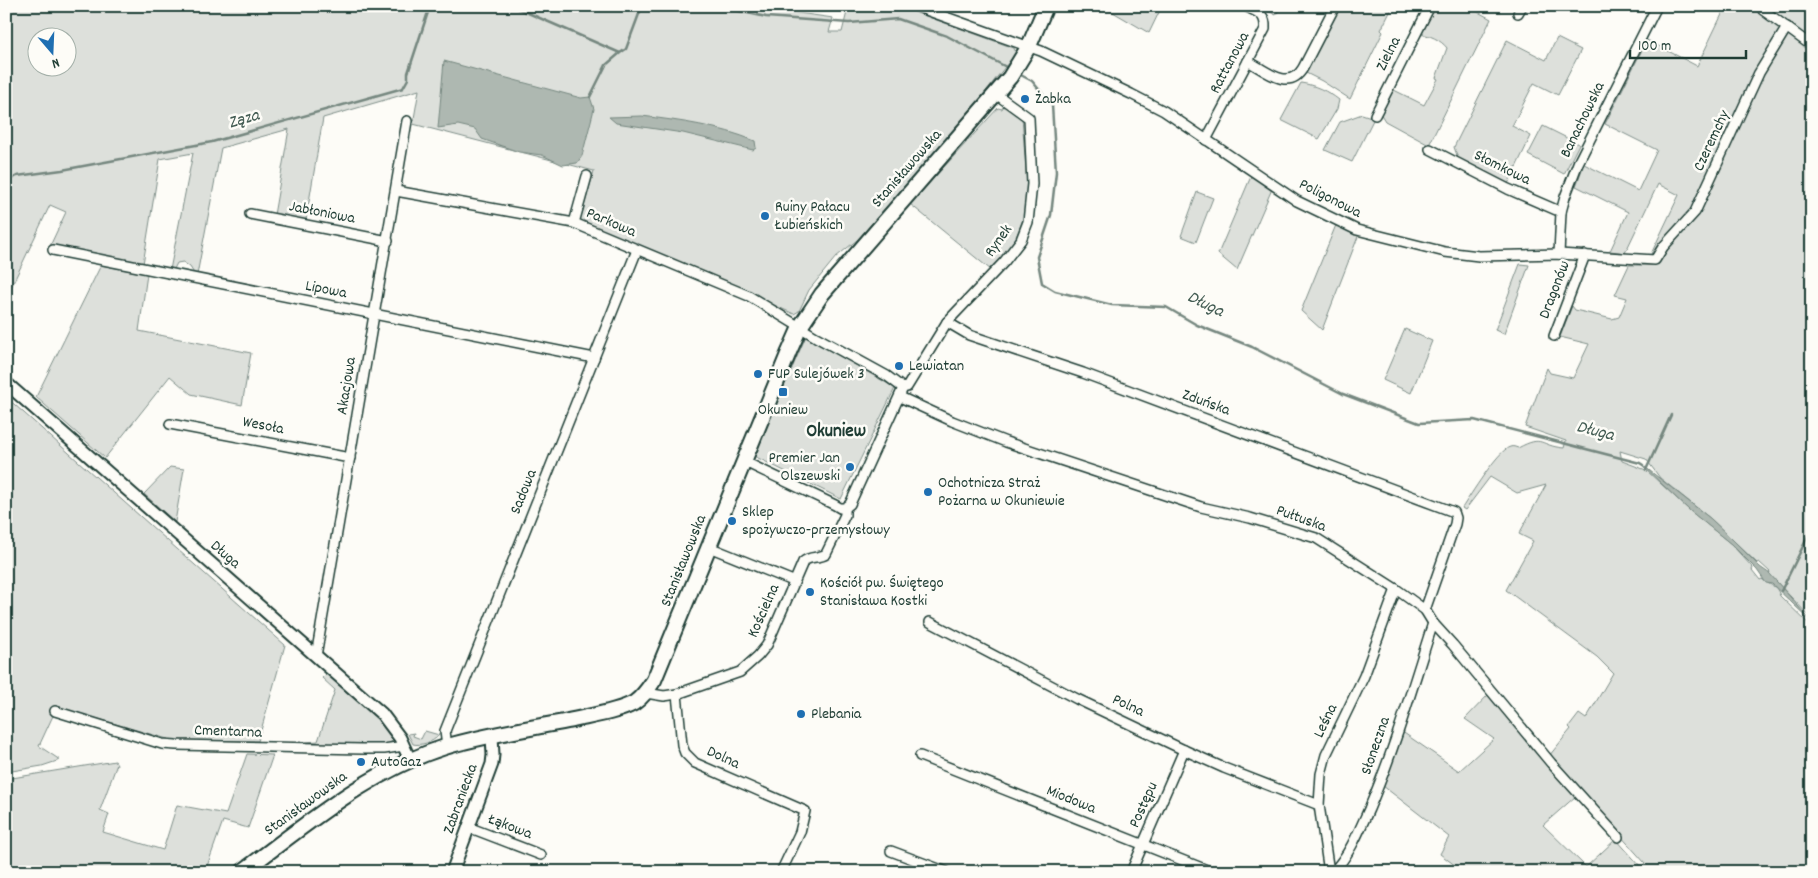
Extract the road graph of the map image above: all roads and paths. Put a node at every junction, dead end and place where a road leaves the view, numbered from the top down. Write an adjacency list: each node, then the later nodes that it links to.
1 (915, 6): 9 (street, Poligonowa)
2 (1046, 6): 9 (main road, Stanisławowska)
3 (1245, 6): 11 (street, Rattanowa)
4 (1335, 6): 11 (street)
5 (1430, 6): 13 (street, Zielna)
6 (1658, 6): 19 (street, Banachowska)
7 (1761, 6): 8 (street)
8 (1787, 27): 10 (street); 27 (street, Czeremchy)
9 (1030, 46): 12 (main road, Stanisławowska); 15 (street, Poligonowa)
10 (1812, 46)
11 (1248, 61): 15 (street, Rattanowa)
12 (996, 94): 29 (street, Rynek); 30 (main road, Stanisławowska)
13 (1375, 115)
14 (407, 121): 18 (street, Akacjowa)
15 (1206, 140): 25 (street, Poligonowa)
16 (1430, 149): 19 (street, Słomkowa)
17 (587, 176): 21 (street)
18 (396, 191): 21 (street, Parkowa); 22 (street, Akacjowa)
19 (1562, 212): 25 (street, Banachowska)
20 (250, 214): 22 (street, Jabłoniowa)
21 (574, 223): 24 (street, Parkowa)
22 (388, 241): 28 (street, Akacjowa)
23 (53, 250): 28 (street, Lipowa)
24 (637, 250): 30 (street, Parkowa); 32 (street, Sadowa)
25 (1558, 254): 26 (street, Poligonowa)
26 (1585, 256): 27 (street, Poligonowa); 31 (street, Dragonów)
27 (1655, 260)
28 (374, 315): 32 (street, Lipowa); 37 (street, Akacjowa)
29 (947, 322): 34 (street, Rynek); 43 (street, Zduńska)
30 (800, 327): 34 (street); 38 (main road, Stanisławowska)
31 (1554, 336)
32 (594, 358): 52 (street, Sadowa)
33 (6, 383): 46 (street, Długa)
34 (903, 388): 35 (street, Rynek)
35 (900, 397): 39 (street, Rynek); 42 (street, Pułtuska)
36 (170, 424): 37 (street, Wesoła)
37 (350, 458): 46 (street, Akacjowa)
38 (743, 461): 39 (street); 40 (main road, Stanisławowska)
39 (845, 508): 41 (street, Kościelna)
40 (708, 548): 41 (street); 47 (main road, Stanisławowska)
41 (794, 582): 48 (street, Kościelna)
42 (1396, 590): 43 (street, Pułtuska); 56 (street, Leśna)
43 (1425, 610): 45 (street, Pułtuska)
44 (930, 622): 53 (street, Polna)
45 (1433, 623): 58 (street, Pułtuska); 69 (street, Słoneczna)
46 (316, 656): 51 (street, Długa)
47 (646, 693): 48 (street, Kościelna); 50 (main road, Stanisławowska)
48 (677, 694): 64 (street, Dolna)
49 (55, 711): 51 (street, Cmentarna)
50 (492, 736): 52 (main road, Stanisławowska); 57 (street, Zabraniecka)
51 (404, 746): 55 (street, Długa)
52 (448, 747): 55 (main road, Stanisławowska)
53 (1184, 750): 56 (street, Polna); 59 (street, Postępu)
54 (920, 756): 59 (street, Miodowa)
55 (410, 760): 62 (main road, Stanisławowska)
56 (1319, 805): 68 (street, Leśna)
57 (468, 827): 61 (street, Łąkowa); 63 (street, Zabraniecka)
58 (1618, 837)
59 (1143, 844): 66 (street, Postępu); 67 (street, Miodowa)
60 (891, 850): 65 (street)
61 (540, 855)
62 (242, 872)
63 (452, 872)
64 (781, 872)
65 (947, 872)
66 (1131, 872)
67 (1212, 872)
68 (1329, 872)
69 (1333, 872)

